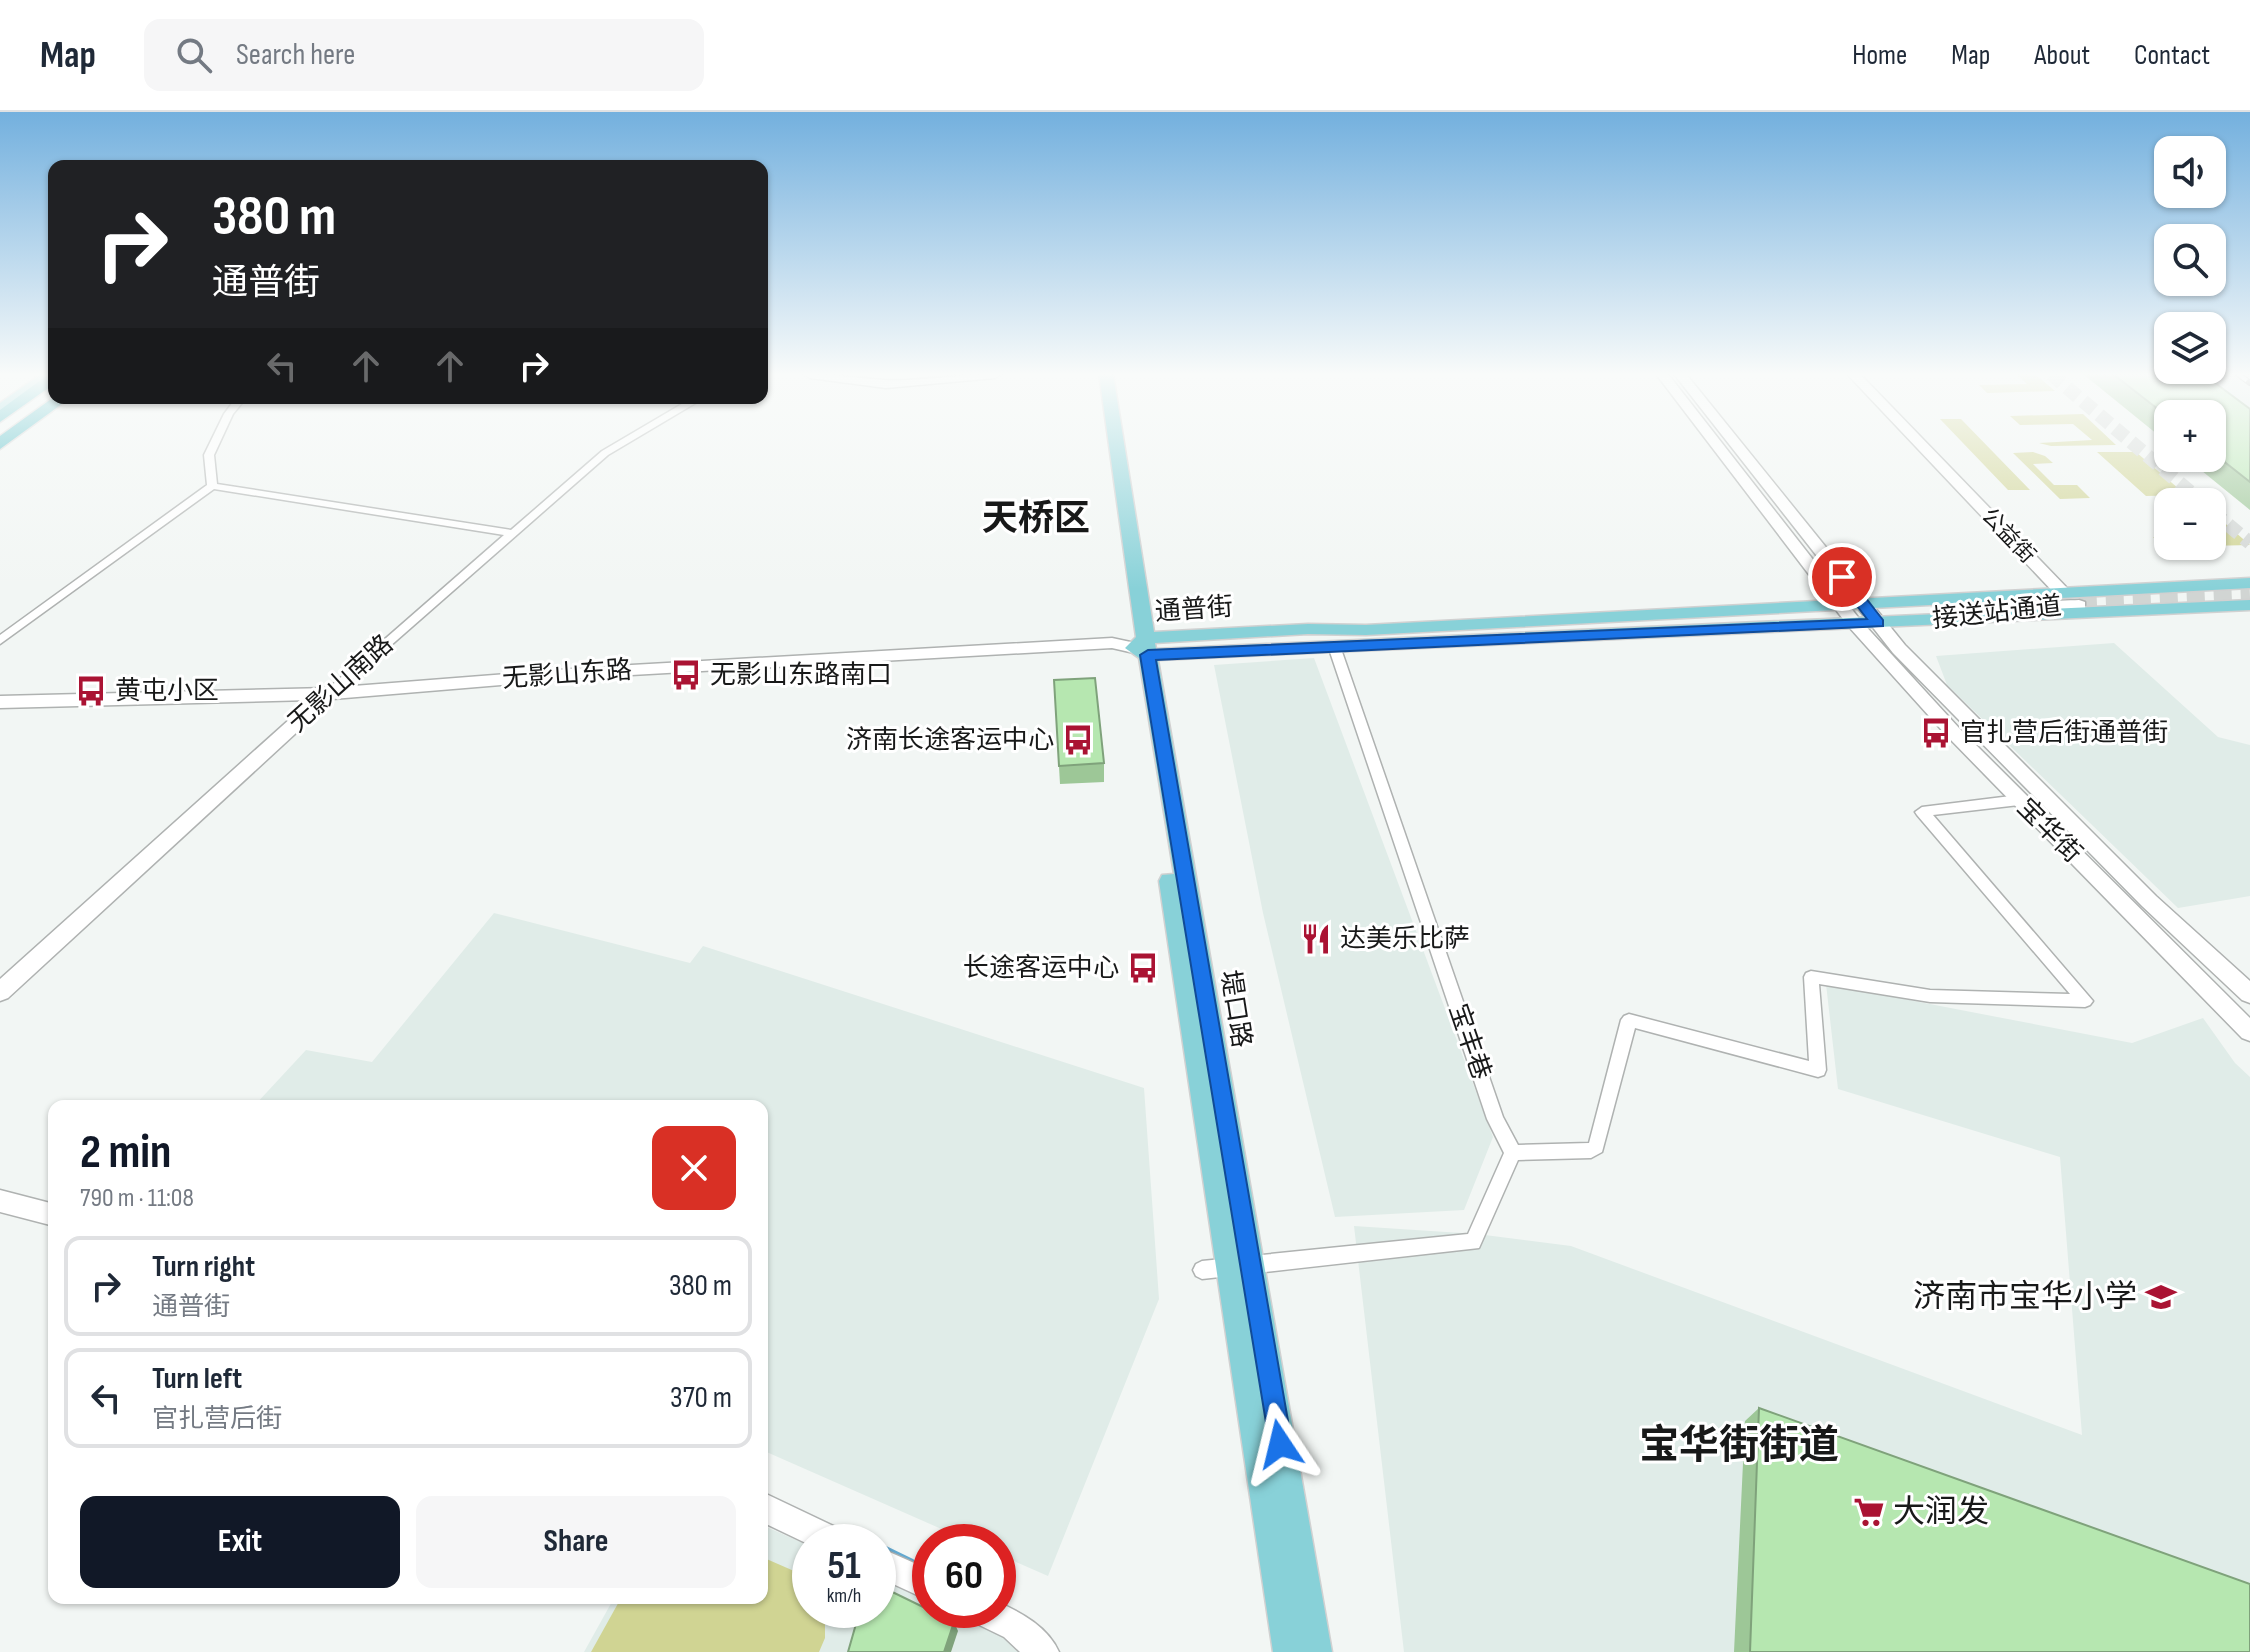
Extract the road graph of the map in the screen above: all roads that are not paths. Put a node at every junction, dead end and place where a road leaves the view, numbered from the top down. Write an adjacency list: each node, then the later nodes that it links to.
1 (213, 446): 8 (street)
2 (617, 446): 9 (street, 无影山南路)
3 (1105, 446): 21 (main road, 堤口路)
4 (1116, 446): 21 (main road, 堤口路)
5 (1718, 446): 13 (main road, 宝华街)
6 (1737, 446): 12 (main road, 宝华街)
7 (1922, 446): 11 (main road, 公益街)
8 (212, 486): 9 (street); 19 (street)
9 (512, 533): 22 (street, 无影山南路)
10 (2250, 583): 11 (main road, 通普街)
11 (2064, 594): 12 (main road, 通普街)
12 (1862, 602): 13 (main road, 通普街); 17 (main road, 宝华街)
13 (1840, 604): 18 (main road, 宝华街); 21 (main road, 通普街)
14 (2079, 605): 16 (main road, 接送站通道)
15 (2250, 605): 16 (main road, 通普街)
16 (1915, 621): 17 (main road, 通普街)
17 (1878, 623): 18 (main road, 通普街); 26 (main road, 宝华街)
18 (1855, 624): 20 (main road, 通普街); 24 (main road, 宝华街)
19 (0, 640)
20 (1334, 646): 21 (main road, 通普街); 28 (street, 宝丰巷)
21 (1143, 647): 22 (main road, 无影山东路); 31 (main road, 堤口路)
22 (328, 694): 23 (main road, 无影山东路); 25 (main road, 无影山南路)
23 (0, 702)
24 (2019, 800): 27 (main road, 宝华街); 28 (street)
25 (0, 992)
26 (2250, 994)
27 (2250, 1032)
28 (1513, 1153): 31 (street)
29 (0, 1201): 30 (main road)
30 (48, 1213)
31 (1251, 1265): 32 (street); 37 (main road, 堤口路); 38 (main road, 堤口路)
32 (1202, 1270)
33 (768, 1510): 34 (main road)
34 (798, 1524)
35 (1016, 1627): 36 (main road)
36 (1043, 1652)
37 (1290, 1652)
38 (1315, 1652)

